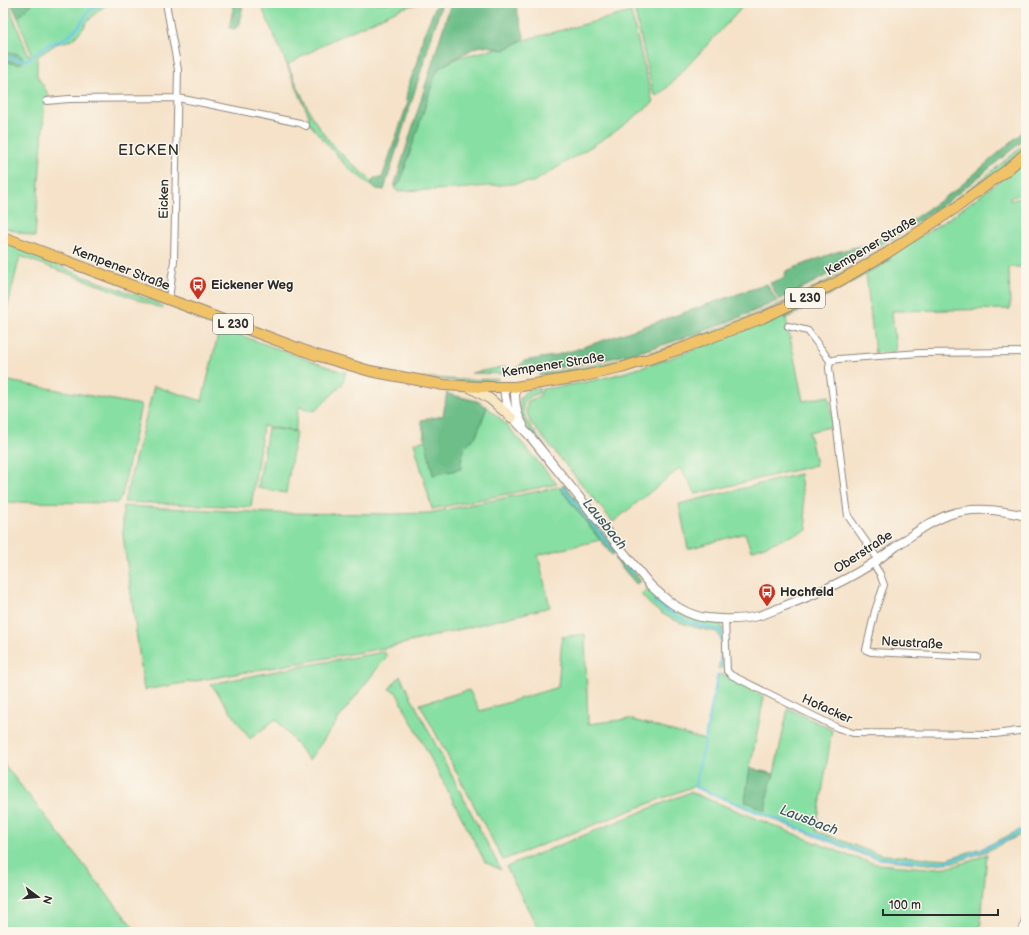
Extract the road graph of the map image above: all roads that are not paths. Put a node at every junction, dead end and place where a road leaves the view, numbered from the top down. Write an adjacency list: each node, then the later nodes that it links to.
1 (166, 3): 2 (street, Eicken)
2 (178, 98): 3 (street); 4 (street); 7 (street, Eicken)
3 (47, 101)
4 (306, 126)
5 (1026, 153): 12 (main road, Kempener Straße / L 230)
6 (3, 237): 7 (main road, Kempener Straße / L 230)
7 (169, 300): 11 (main road, Kempener Straße / L 230)
8 (788, 326): 10 (street)
9 (1026, 352): 10 (street)
10 (830, 361): 16 (street)
11 (469, 387): 12 (main road, Kempener Straße / L 230); 13 (main road)
12 (510, 387): 13 (street); 14 (street)
13 (512, 418): 14 (street)
14 (529, 436): 17 (street, Oberstraße)
15 (1026, 516): 16 (street, Oberstraße)
16 (876, 561): 17 (street, Oberstraße); 18 (street, Neustraße)
17 (725, 619): 19 (street, Hofacker)
18 (978, 657)
19 (1026, 730)
20 (1026, 916): 21 (street)
21 (1022, 932)

